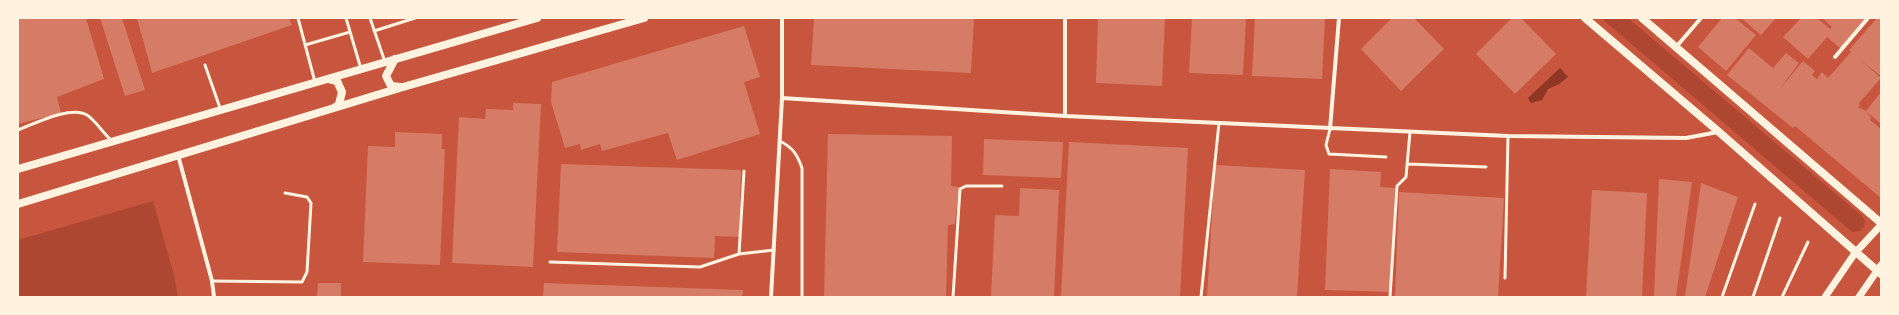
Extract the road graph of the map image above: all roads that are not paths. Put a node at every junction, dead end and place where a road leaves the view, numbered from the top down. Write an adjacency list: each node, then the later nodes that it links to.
1 (298, 18): 16 (lane)
2 (346, 18): 15 (lane)
3 (370, 18): 14 (lane)
4 (415, 18): 14 (lane)
5 (537, 18): 19 (main road)
6 (644, 18): 25 (main road)
7 (782, 18): 26 (street)
8 (1065, 18): 29 (street)
9 (1339, 18): 31 (street)
10 (1585, 18): 34 (main road)
11 (1642, 18): 17 (main road)
12 (1701, 18): 17 (street)
13 (1868, 18): 18 (street)
14 (374, 31): 20 (lane)
15 (350, 32): 16 (lane); 22 (lane)
16 (305, 45): 24 (lane)
17 (1676, 47): 49 (main road)
18 (1835, 57)
19 (396, 59): 20 (main road); 25 (main road)
20 (385, 62): 22 (main road)
21 (205, 64): 27 (lane)
22 (361, 69): 23 (main road)
23 (327, 79): 24 (main road); 28 (main road)
24 (315, 83): 27 (main road)
25 (403, 87): 28 (main road)
26 (782, 98): 29 (street); 36 (street)
27 (221, 110): 37 (main road)
28 (329, 110): 38 (main road)
29 (1065, 116): 30 (street)
30 (1219, 123): 31 (street); 62 (lane)
31 (1330, 129): 33 (street); 39 (lane)
32 (18, 130): 37 (lane)
33 (1410, 132): 35 (street); 40 (lane)
34 (1719, 132): 35 (street); 52 (main road)
35 (1508, 136): 56 (lane)
36 (780, 141): 51 (street); 60 (lane)
37 (112, 142): 42 (main road)
38 (178, 155): 46 (main road); 57 (street)
39 (1386, 157)
40 (1408, 164): 41 (lane); 63 (lane)
41 (1486, 167)
42 (18, 169)
43 (744, 171): 53 (lane)
44 (1002, 186): 61 (lane)
45 (285, 193): 57 (lane)
46 (18, 204)
47 (1755, 204): 64 (lane)
48 (1780, 218): 65 (lane)
49 (1881, 224): 52 (street)
50 (1808, 242): 66 (lane)
51 (774, 250): 53 (lane); 59 (street)
52 (1855, 253): 55 (main road); 67 (street)
53 (739, 254): 54 (lane)
54 (550, 262)
55 (1880, 270): 68 (street)
56 (1505, 278)
57 (212, 280): 58 (street)
58 (214, 297)
59 (771, 297)
60 (802, 297)
61 (953, 297)
62 (1201, 297)
63 (1390, 297)
64 (1722, 297)
65 (1753, 297)
66 (1782, 297)
67 (1825, 297)
68 (1859, 297)

